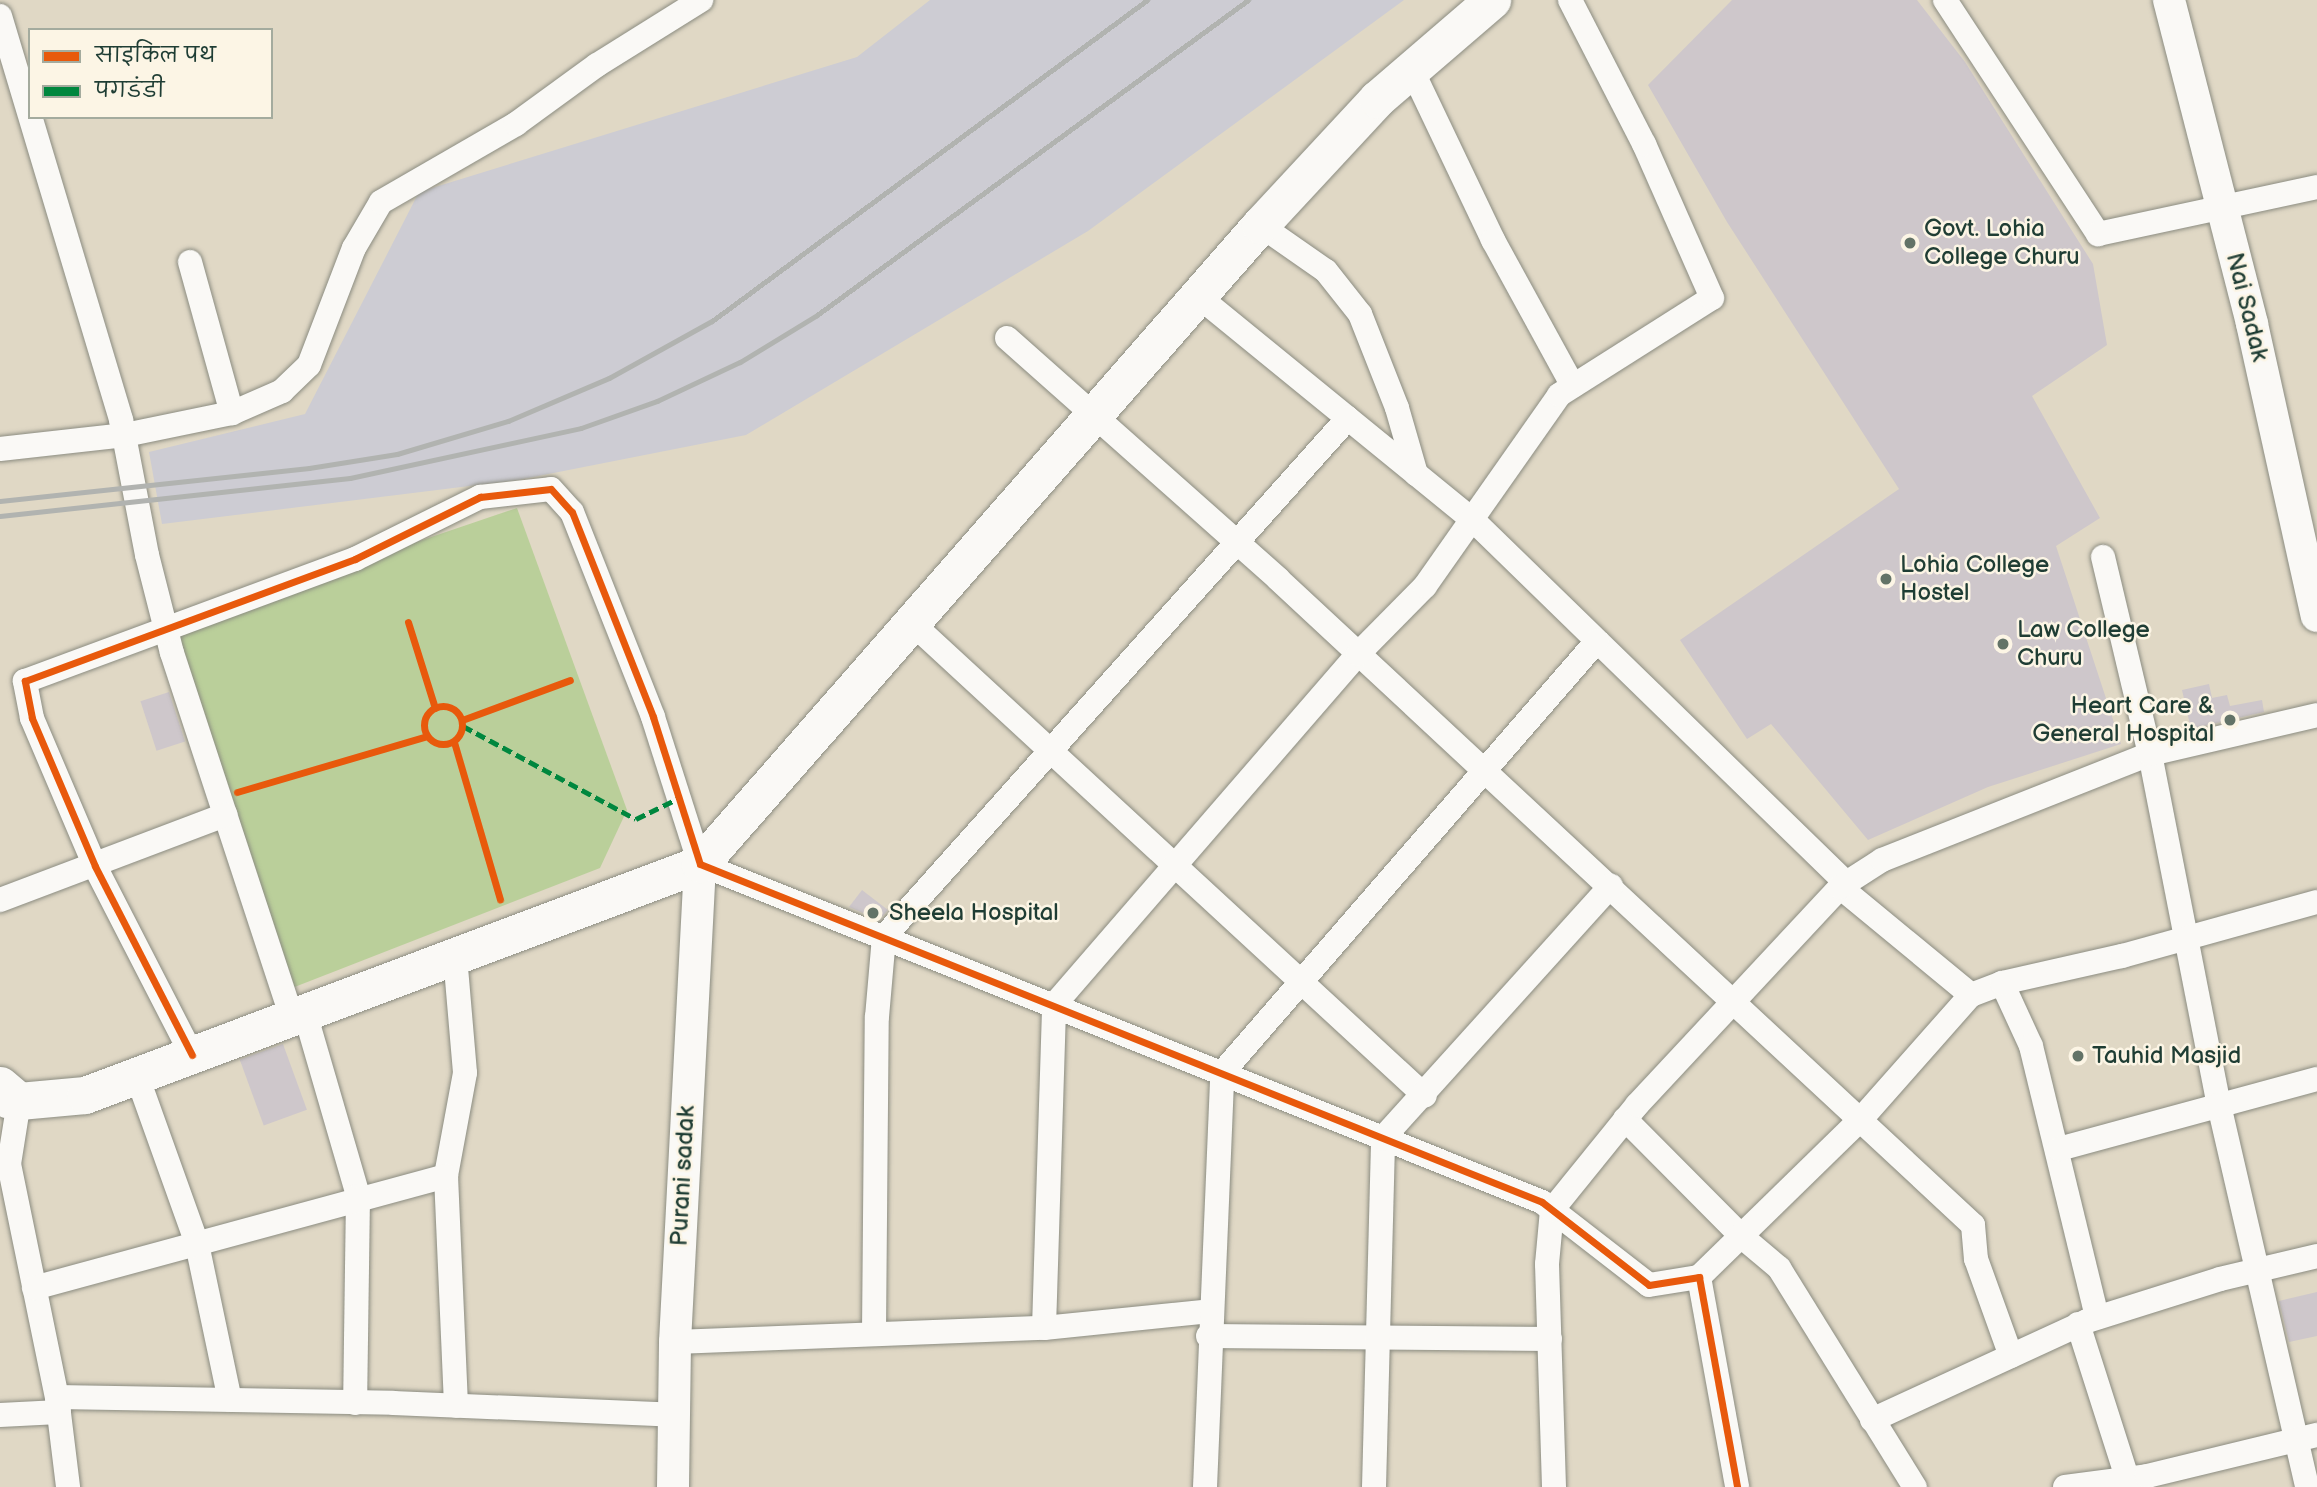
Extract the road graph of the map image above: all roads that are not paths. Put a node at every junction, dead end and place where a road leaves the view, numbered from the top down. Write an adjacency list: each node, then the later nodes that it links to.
1 (701, 0): 17 (street)
2 (1492, 0): 7 (highway)
3 (1570, 0): 16 (street)
4 (1945, 0): 11 (street)
5 (2169, 0): 11 (main road, Nai Sadak)
6 (0, 16): 8 (street)
7 (1411, 68): 12 (highway); 16 (street)
8 (28, 110)
9 (31, 119): 20 (street)
10 (2317, 187): 11 (street)
11 (2223, 209): 26 (main road, Nai Sadak)
12 (1260, 225): 14 (highway); 22 (street)
13 (190, 262): 17 (street)
14 (1198, 296): 18 (highway); 19 (street)
15 (1007, 338): 18 (street)
16 (1573, 386): 23 (street)
17 (232, 414): 20 (street)
18 (1094, 416): 24 (street); 27 (highway)
19 (1348, 418): 22 (street); 24 (street)
20 (125, 435): 21 (street); 28 (street)
21 (0, 449)
22 (1416, 474): 23 (street)
23 (1474, 521): 29 (street); 30 (street)
24 (1238, 543): 30 (street); 32 (street)
25 (2103, 557): 33 (street)
26 (2317, 616)
27 (912, 624): 32 (street); 36 (highway)
28 (166, 629): 35 (street); 36 (street); 38 (street)
29 (1597, 641): 34 (street); 39 (street)
30 (1357, 654): 34 (street); 37 (street)
31 (2317, 715): 33 (street)
32 (1050, 750): 37 (street); 43 (street)
33 (2150, 754): 39 (street); 44 (street)
34 (1486, 773): 40 (street); 46 (street)
35 (225, 815): 38 (street); 51 (street)
36 (700, 864): 43 (street); 45 (highway); 79 (main road, Purani sadak)
37 (1174, 865): 46 (street); 50 (street)
38 (95, 866): 41 (street); 52 (street)
39 (1843, 885): 48 (street); 49 (street)
40 (1611, 886): 49 (street); 56 (street)
41 (0, 900)
42 (2317, 902): 44 (street)
43 (884, 937): 50 (street); 75 (street)
44 (2185, 938): 47 (street); 58 (street)
45 (455, 956): 51 (highway); 63 (street)
46 (1303, 983): 53 (street); 56 (street)
47 (2002, 983): 48 (street); 62 (street)
48 (1971, 996): 59 (street)
49 (1735, 999): 59 (street); 60 (street)
50 (1054, 1006): 53 (street); 74 (street)
51 (298, 1015): 52 (highway); 64 (street)
52 (192, 1055): 54 (highway)
53 (1222, 1073): 61 (street); 72 (street)
54 (136, 1076): 57 (highway); 67 (street)
55 (2317, 1079): 58 (street)
56 (1425, 1096): 61 (street)
57 (6, 1098): 71 (street)
58 (2219, 1105): 62 (street); 69 (street)
59 (1862, 1118): 66 (street); 80 (street)
60 (1625, 1119): 65 (street); 66 (street)
61 (1384, 1138): 65 (street); 77 (street)
62 (2059, 1149): 73 (street)
63 (446, 1176): 64 (street); 84 (street)
64 (358, 1196): 67 (street); 82 (street)
65 (1552, 1210): 70 (street); 78 (street)
66 (1741, 1236): 70 (street); 87 (street)
67 (197, 1244): 71 (street); 81 (street)
68 (2317, 1256): 69 (street)
69 (2259, 1270): 73 (street); 88 (street)
70 (1699, 1277): 95 (street)
71 (34, 1288): 83 (street)
72 (1210, 1311): 74 (street); 76 (street)
73 (2087, 1321): 80 (street); 89 (street)
74 (1044, 1328): 75 (street)
75 (874, 1333): 79 (street)
76 (1208, 1336): 77 (street); 92 (street)
77 (1377, 1336): 78 (street); 93 (street)
78 (1549, 1339): 94 (street)
79 (675, 1342): 86 (main road, Purani sadak)
80 (2011, 1356): 87 (street)
81 (230, 1400): 82 (street); 83 (street)
82 (355, 1403): 84 (street)
83 (58, 1405): 85 (street); 90 (street)
84 (456, 1406): 86 (street)
85 (0, 1415)
86 (674, 1415): 91 (main road, Purani sadak)
87 (1872, 1420): 96 (street)
88 (2307, 1437): 89 (street); 98 (street)
89 (2129, 1482): 97 (street)
90 (68, 1487)
91 (673, 1487)
92 (1205, 1487)
93 (1374, 1487)
94 (1553, 1487)
95 (1737, 1487)
96 (1915, 1487)
97 (2065, 1487)
98 (2307, 1487)

